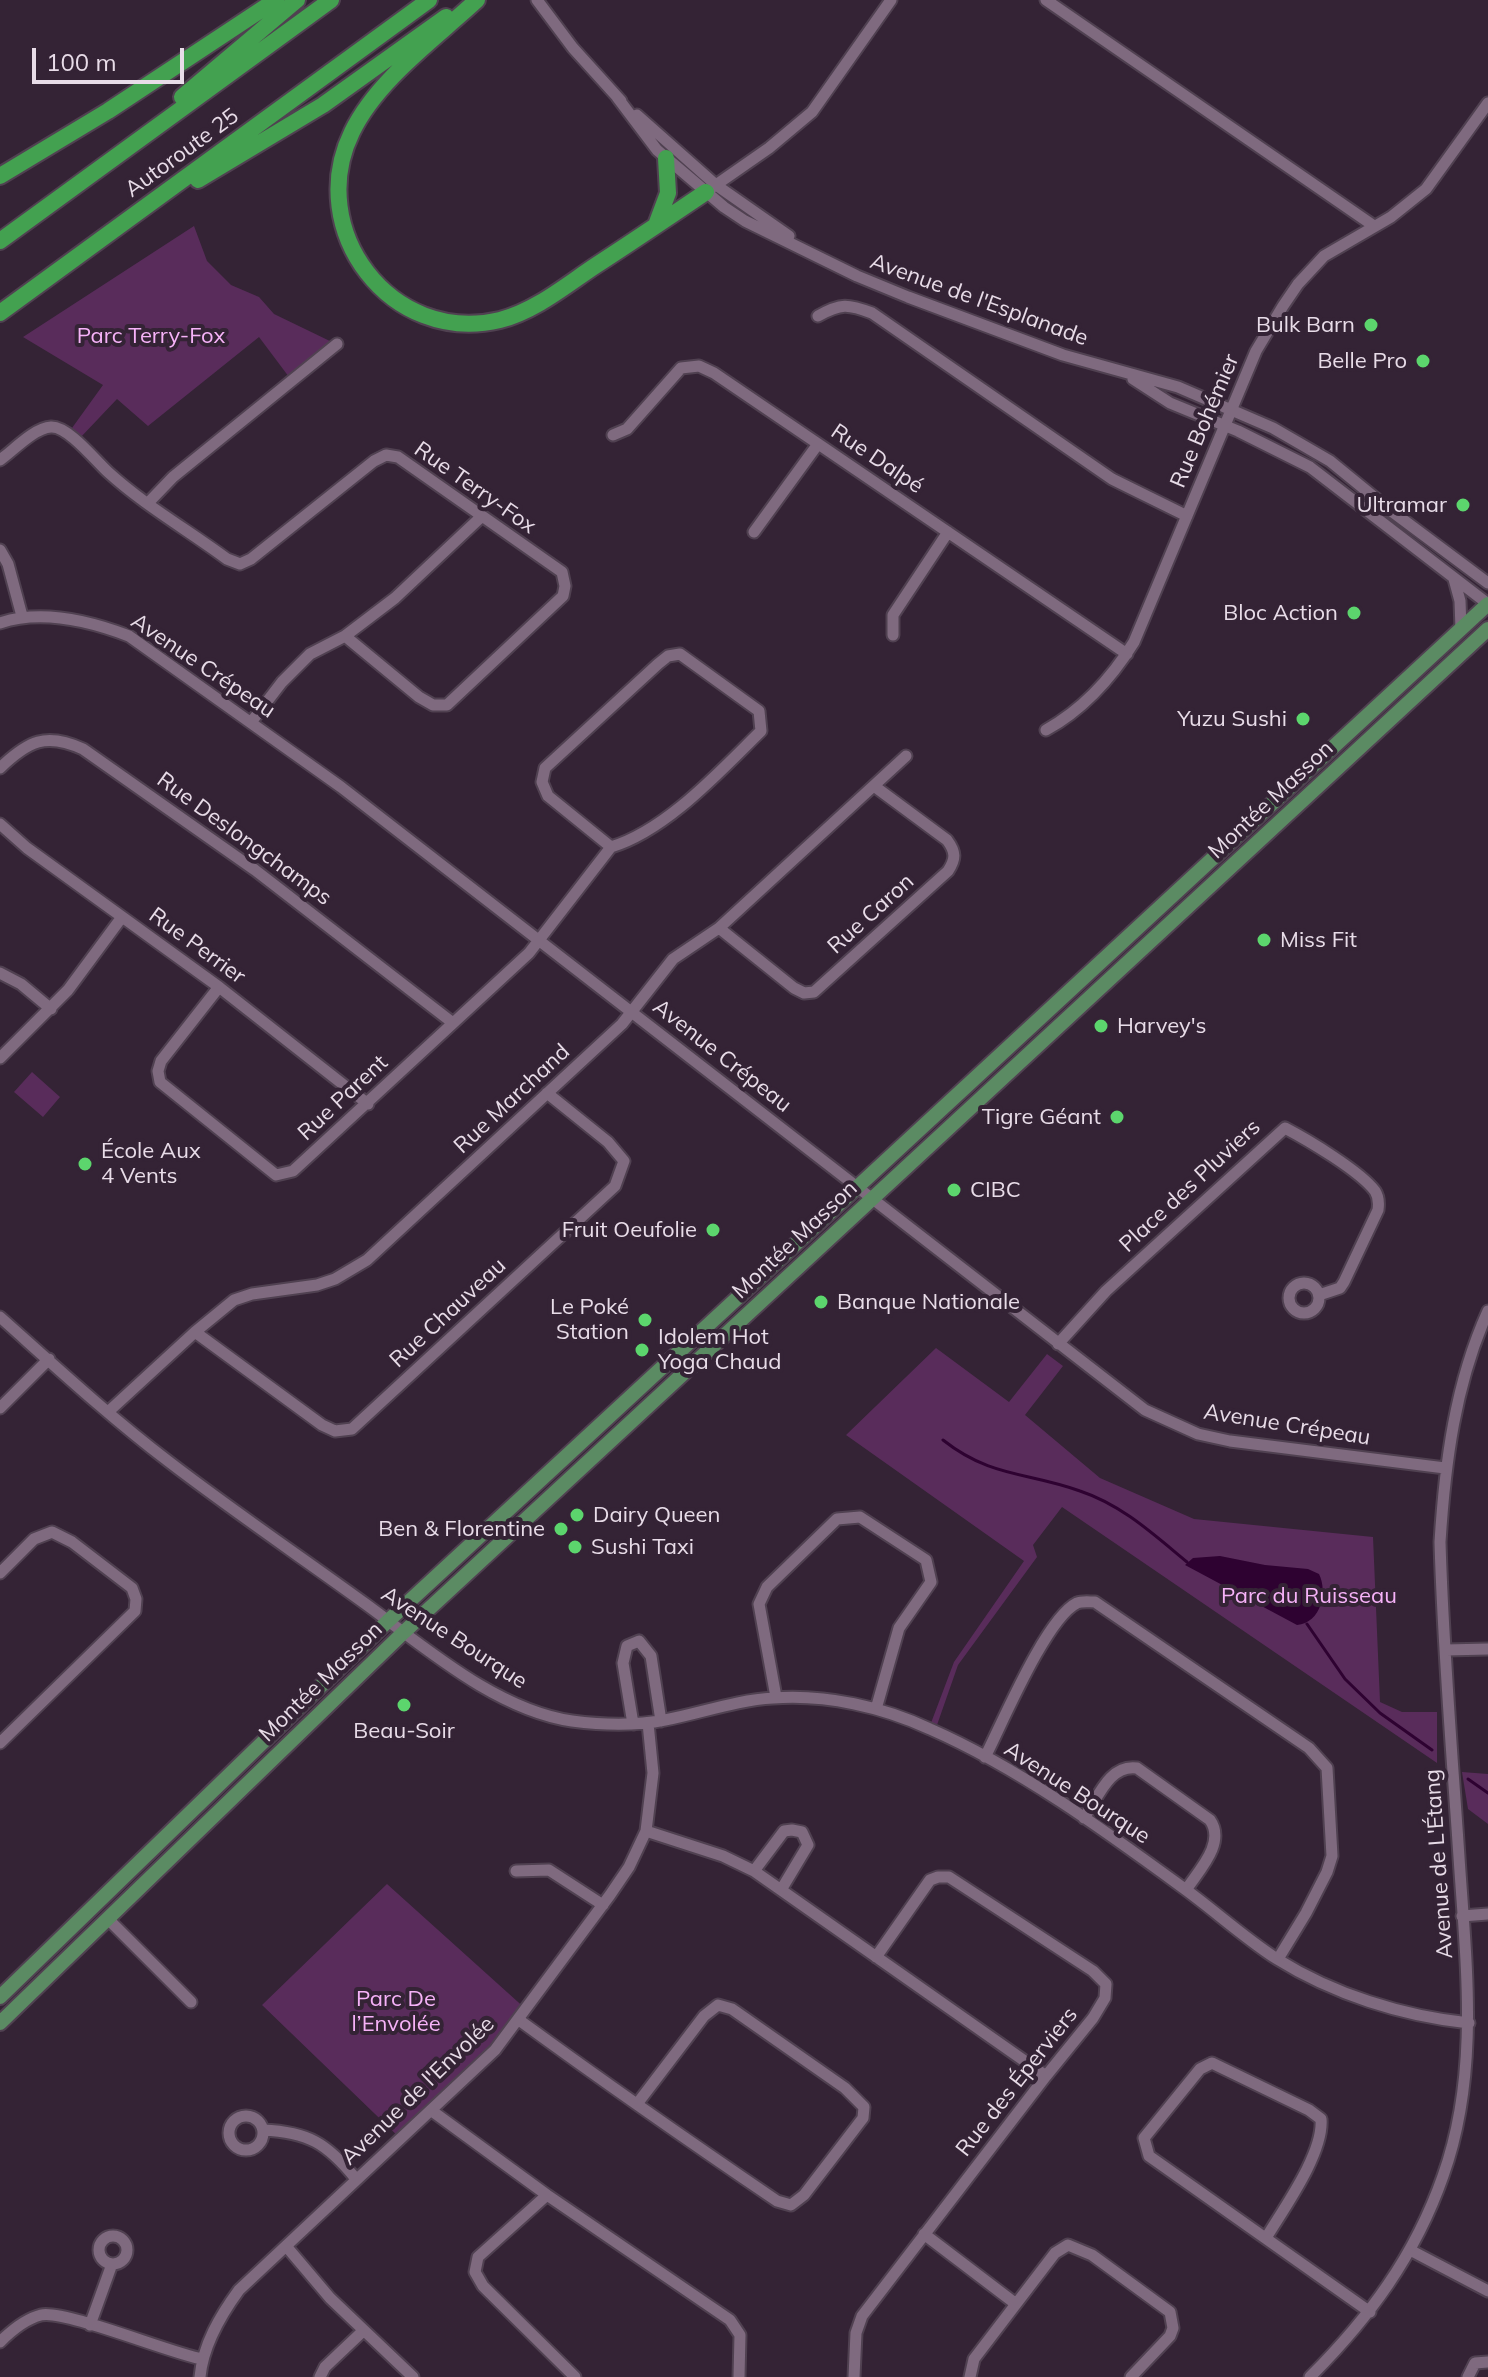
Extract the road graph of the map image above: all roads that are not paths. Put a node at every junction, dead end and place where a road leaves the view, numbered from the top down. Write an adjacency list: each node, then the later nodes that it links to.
1 (276, 0): 14 (highway)
2 (297, 0): 12 (highway)
3 (331, 0): 12 (highway, Autoroute 25)
4 (429, 0): 16 (highway, Autoroute 25)
5 (469, 0): 16 (highway)
6 (477, 0): 17 (highway)
7 (537, 0): 10 (street, Avenue de l'Esplanade)
8 (891, 0): 15 (street)
9 (1046, 0): 18 (street)
10 (617, 97): 13 (street, Avenue de l'Esplanade); 15 (street, Avenue de l'Esplanade)
11 (1488, 103): 18 (street, Rue Bohémier)
12 (118, 154): 19 (highway, Autoroute 25)
13 (666, 158): 15 (street, Avenue de l'Esplanade); 17 (highway)
14 (0, 176)
15 (711, 188): 17 (highway); 23 (street, Avenue de l'Esplanade)
16 (134, 216): 20 (highway, Autoroute 25)
17 (656, 225)
18 (1374, 226): 24 (street, Rue Bohémier)
19 (0, 241)
20 (0, 313)
21 (818, 316): 30 (street, Rue Bohémier)
22 (337, 344): 29 (street)
23 (1124, 373): 24 (street, Avenue de l'Esplanade); 25 (street, Avenue de l'Esplanade)
24 (1232, 409): 25 (street, Rue Bohémier); 36 (street, Avenue de l'Esplanade)
25 (1225, 426): 30 (street, Rue Bohémier); 35 (street, Avenue de l'Esplanade)
26 (613, 435): 27 (street, Rue Dalpé)
27 (818, 444): 32 (street); 33 (street, Rue Dalpé)
28 (0, 460): 29 (street, Rue Terry-Fox)
29 (149, 502): 31 (street, Rue Terry-Fox)
30 (1187, 516): 44 (street, Rue Bohémier)
31 (481, 517): 43 (street); 43 (street, Rue Terry-Fox)
32 (754, 532)
33 (948, 532): 42 (street); 44 (street, Rue Dalpé)
34 (0, 550): 38 (street)
35 (1453, 579): 37 (street, Avenue de l'Esplanade); 40 (street)
36 (1488, 583)
37 (1488, 604): 40 (main road, Montée Masson)
38 (22, 616): 39 (street, Avenue Crépeau); 45 (street, Avenue Crépeau)
39 (0, 623)
40 (1461, 629): 63 (main road, Montée Masson)
41 (1488, 629): 64 (main road, Montée Masson)
42 (893, 635)
43 (345, 636): 45 (street)
44 (1127, 654): 46 (street, Rue Bohémier)
45 (252, 721): 54 (street, Avenue Crépeau)
46 (1046, 730)
47 (906, 756): 49 (street, Rue Marchand)
48 (0, 768): 59 (street, Rue Deslongchamps)
49 (874, 786): 53 (street, Rue Marchand); 53 (street, Rue Caron)
50 (0, 824): 52 (street, Rue Perrier)
51 (611, 847): 51 (street, Rue Parent); 54 (street, Rue Parent)
52 (122, 917): 56 (street, Rue Perrier); 57 (street)
53 (719, 928): 58 (street, Rue Marchand)
54 (539, 940): 58 (street, Avenue Crépeau); 59 (street, Rue Parent)
55 (0, 973): 57 (street)
56 (219, 987): 62 (street, Rue Perrier); 62 (street, Rue Parent)
57 (51, 1009): 60 (street)
58 (632, 1010): 61 (street, Rue Marchand); 63 (street, Avenue Crépeau)
59 (453, 1023): 62 (street, Rue Parent)
60 (0, 1058)
61 (547, 1093): 68 (street, Rue Marchand); 68 (street, Rue Chauveau)
62 (368, 1104)
63 (857, 1188): 64 (street, Avenue Crépeau); 71 (main road, Montée Masson)
64 (871, 1200): 69 (street, Avenue Crépeau); 72 (main road, Montée Masson)
65 (1319, 1295): 69 (street, Place des Pluviers)
66 (1488, 1311): 75 (street, Avenue de L'Étang)
67 (0, 1317): 70 (street, Avenue Bourque)
68 (195, 1332): 74 (street, Rue Marchand)
69 (1058, 1344): 75 (street, Avenue Crépeau)
70 (49, 1359): 73 (street); 74 (street, Avenue Bourque)
71 (637, 1392): 72 (main road); 77 (main road, Montée Masson)
72 (649, 1405): 78 (main road, Montée Masson)
73 (0, 1408)
74 (108, 1412): 77 (street, Avenue Bourque)
75 (1445, 1468): 80 (street, Avenue de L'Étang)
76 (0, 1573): 86 (street)
77 (388, 1621): 78 (street, Avenue Bourque); 100 (main road, Montée Masson)
78 (404, 1632): 85 (street, Avenue Bourque); 97 (main road, Montée Masson)
79 (1488, 1649): 80 (street)
80 (1446, 1650): 96 (street, Avenue de L'Étang)
81 (776, 1697): 82 (street, Avenue Bourque); 82 (street); 83 (street, Avenue Bourque)
82 (876, 1709): 87 (street, Avenue Bourque)
83 (661, 1721): 84 (street, Avenue Bourque); 85 (street)
84 (648, 1723): 85 (street, Avenue Bourque); 89 (street, Avenue de l'Envolée)
85 (633, 1724)
86 (0, 1743)
87 (985, 1757): 88 (street, Avenue Bourque); 99 (street)
88 (1084, 1818): 93 (street, Avenue Bourque); 93 (street)
89 (646, 1831): 91 (street); 94 (street, Avenue de l'Envolée)
90 (516, 1871): 94 (street)
91 (754, 1871): 92 (street); 92 (street)
92 (781, 1890): 98 (street)
93 (1186, 1890): 99 (street, Avenue Bourque)
94 (603, 1905): 102 (street, Avenue de l'Envolée)
95 (1488, 1914): 96 (street)
96 (1462, 1916): 104 (street, Avenue de L'Étang)
97 (108, 1919): 101 (street); 103 (main road, Montée Masson)
98 (876, 1957): 105 (street); 105 (street, Rue des Éperviers)
99 (1278, 1959): 104 (street, Avenue Bourque)
100 (0, 1997)
101 (191, 2002)
102 (519, 2020): 106 (street); 107 (street, Avenue de l'Envolée)
103 (0, 2023)
104 (1469, 2023): 114 (street, Avenue de L'Étang)
105 (1046, 2076): 111 (street, Rue des Éperviers)
106 (637, 2104): 106 (street)
107 (432, 2111): 109 (street, Avenue de l'Envolée); 110 (street)
108 (263, 2130): 109 (street)
109 (356, 2179): 113 (street, Avenue de l'Envolée)
110 (547, 2195): 127 (street); 128 (street)
111 (924, 2234): 117 (street); 129 (street, Rue des Éperviers)
112 (1266, 2238): 112 (street); 118 (street)
113 (286, 2246): 120 (street); 122 (street, Avenue de l'Envolée)
114 (1410, 2250): 116 (street); 118 (street, Avenue de L'Étang)
115 (112, 2264): 119 (street)
116 (1488, 2291)
117 (1016, 2304): 130 (street); 131 (street)
118 (1370, 2312): 132 (street, Avenue de L'Étang)
119 (90, 2325): 121 (street); 122 (street)
120 (363, 2331): 125 (street); 126 (street)
121 (0, 2342)
122 (202, 2359): 124 (street, Avenue de l'Envolée)
123 (1488, 2362): 133 (street)
124 (200, 2377)
125 (320, 2377)
126 (413, 2377)
127 (575, 2377)
128 (739, 2377)
129 (854, 2377)
130 (970, 2377)
131 (1131, 2377)
132 (1310, 2377)
133 (1468, 2377)

